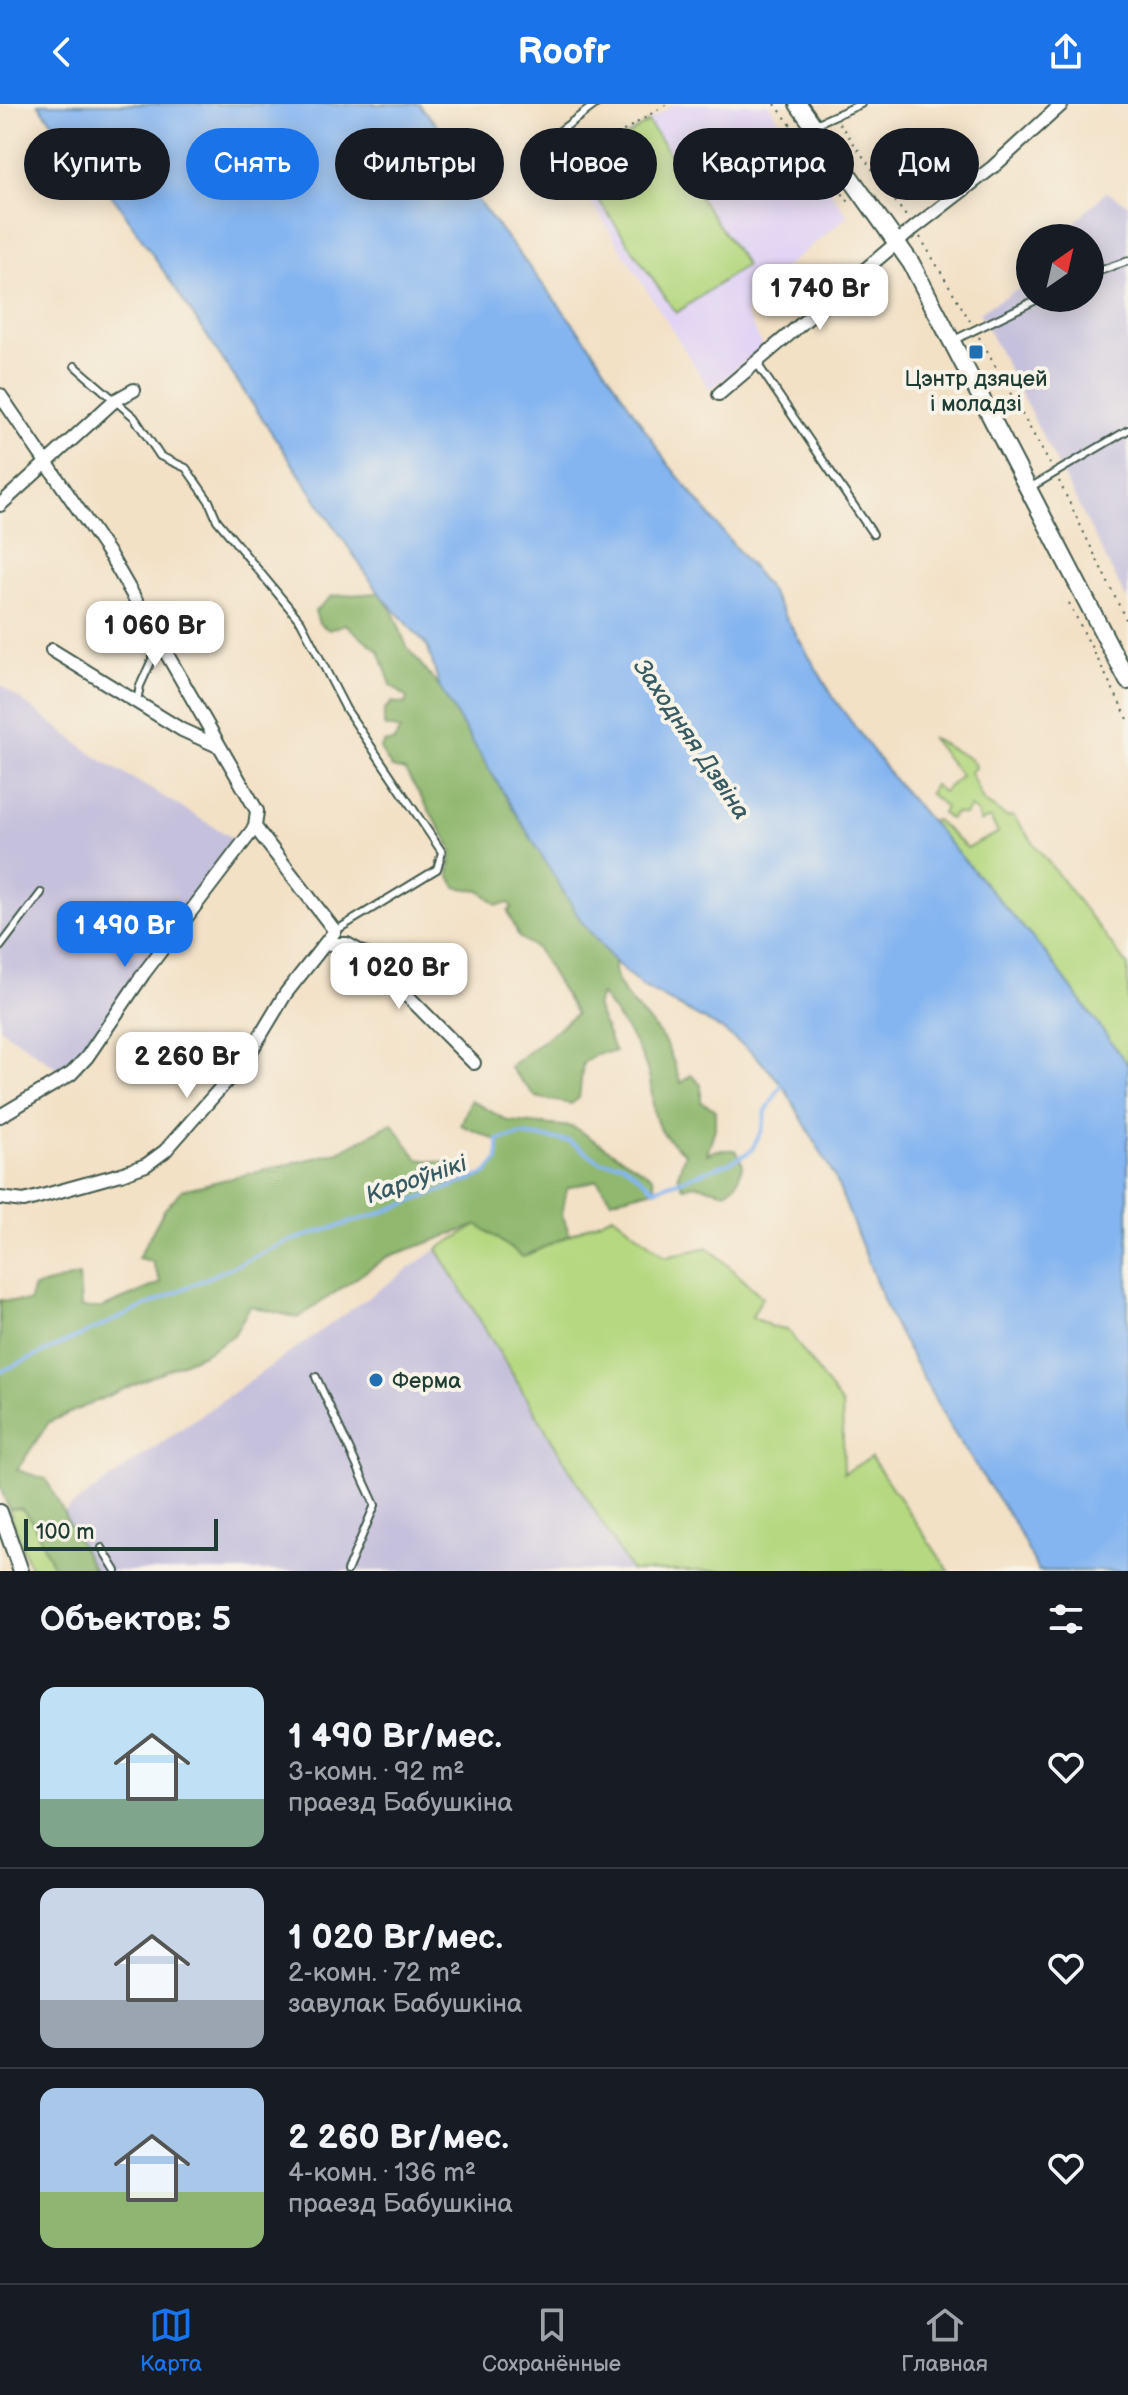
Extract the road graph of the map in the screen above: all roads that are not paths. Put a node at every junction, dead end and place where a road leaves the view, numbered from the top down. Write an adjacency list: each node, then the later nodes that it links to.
1 (596, 104): 6 (lane)
2 (798, 104): 5 (main road)
3 (861, 104): 5 (lane)
4 (1062, 104): 7 (street)
5 (813, 125): 7 (main road)
6 (564, 128)
7 (898, 244): 11 (main road); 12 (street)
8 (1128, 261): 9 (lane)
9 (1104, 269)
10 (1016, 310): 11 (lane)
11 (952, 341): 20 (main road)
12 (756, 362): 15 (street); 22 (lane)
13 (75, 366): 17 (lane)
14 (134, 390): 17 (street)
15 (719, 394)
16 (0, 395): 19 (street)
17 (114, 401): 19 (street); 30 (lane)
18 (1128, 430): 20 (lane)
19 (46, 463): 21 (street); 23 (street)
20 (1028, 489): 25 (main road)
21 (0, 505)
22 (873, 534)
23 (160, 642): 26 (lane); 27 (street)
24 (52, 650): 26 (street)
25 (1128, 681)
26 (136, 702): 27 (street)
27 (220, 747): 28 (street)
28 (255, 827): 30 (street); 34 (street)
29 (41, 893): 32 (lane)
30 (335, 931): 31 (street)
31 (328, 944): 33 (street); 35 (street)
32 (0, 947)
33 (474, 1063)
34 (0, 1116)
35 (0, 1198)
36 (316, 1377): 41 (lane)
37 (0, 1512): 39 (street)
38 (102, 1548): 40 (lane)
39 (21, 1571)
40 (116, 1571)
41 (347, 1571)

